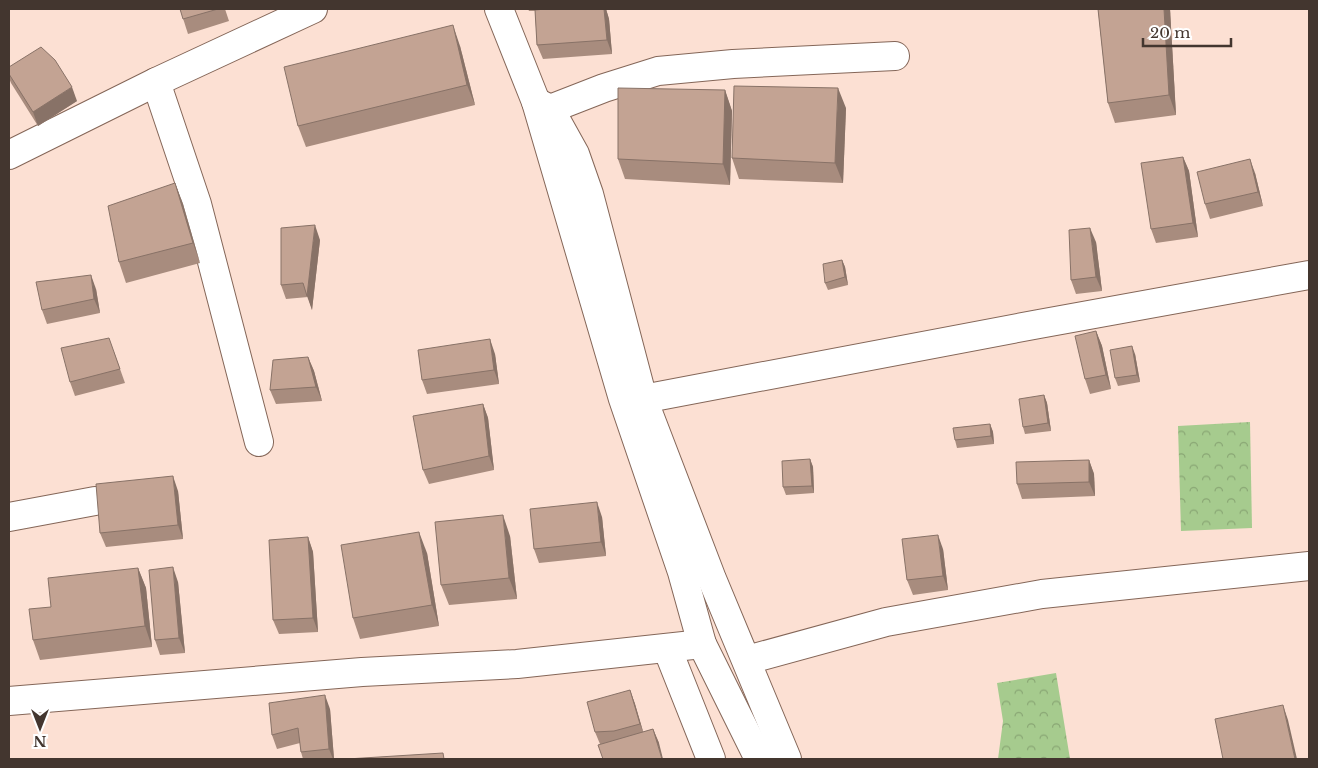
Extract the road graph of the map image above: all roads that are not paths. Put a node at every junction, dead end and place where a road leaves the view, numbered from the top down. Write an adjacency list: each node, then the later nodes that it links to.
1 (313, 9): 4 (street)
2 (499, 9): 5 (street)
3 (895, 56): 5 (street)
4 (156, 82): 6 (street); 9 (street)
5 (543, 106): 8 (street)
6 (9, 155)
7 (1309, 275): 8 (street)
8 (633, 400): 13 (street); 15 (street)
9 (259, 442)
10 (95, 500): 11 (street)
11 (9, 518)
12 (1309, 566): 15 (street)
13 (702, 644): 14 (street); 17 (street)
14 (667, 648): 16 (street); 18 (street)
15 (747, 660): 19 (street)
16 (9, 701)
17 (755, 751)
18 (712, 759)
19 (787, 759)

